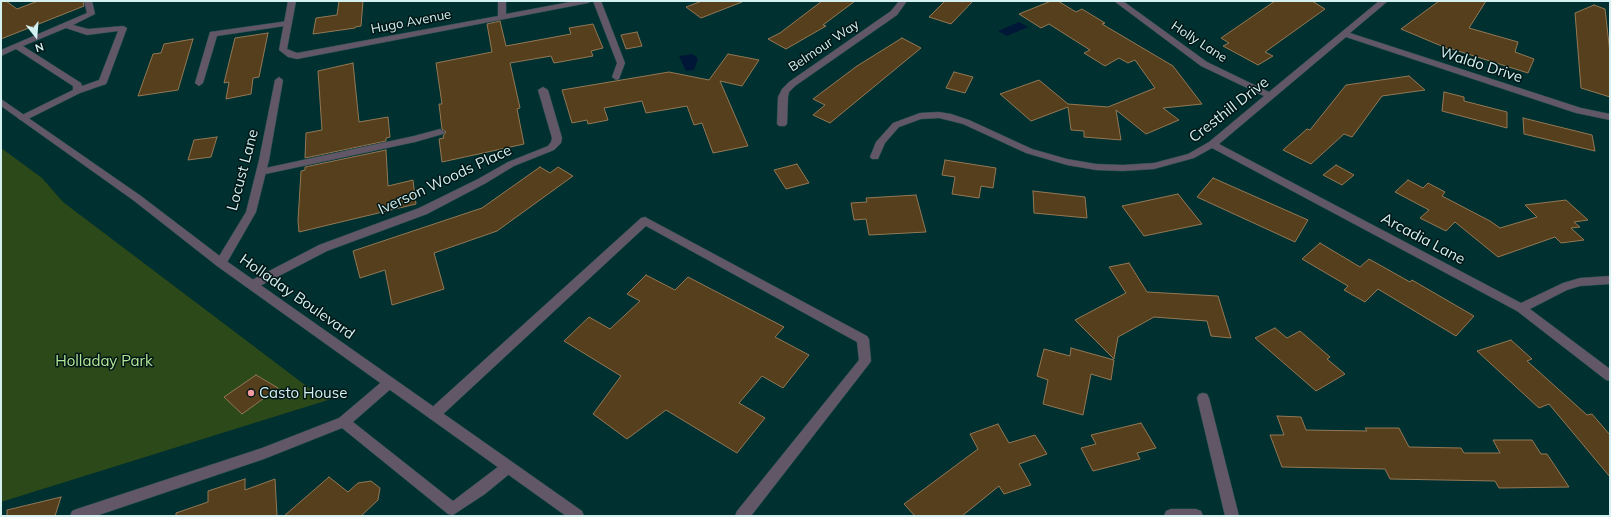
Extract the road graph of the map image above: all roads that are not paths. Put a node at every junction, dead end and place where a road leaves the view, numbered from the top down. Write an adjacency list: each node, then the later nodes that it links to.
1 (88, 1): 12 (street)
2 (292, 1): 11 (street)
3 (502, 1): 10 (street)
4 (588, 1): 10 (street, Hugo Avenue)
5 (597, 1): 16 (street)
6 (903, 1): 25 (street, Belmour Way)
7 (1118, 1): 21 (street, Holly Lane)
8 (1369, 1): 9 (street)
9 (1382, 3): 13 (street, Cresthill Drive)
10 (502, 17): 11 (street, Hugo Avenue)
11 (288, 23): 18 (street)
12 (66, 25): 14 (street); 20 (street)
13 (1344, 34): 21 (street, Cresthill Drive); 23 (street, Waldo Drive)
14 (17, 46): 15 (street); 20 (street)
15 (1, 53)
16 (616, 77)
17 (279, 80): 29 (street, Locust Lane)
18 (199, 83)
19 (543, 90): 32 (street, Iverson Woods Place)
20 (77, 91): 24 (street)
21 (1270, 96): 27 (street, Cresthill Drive)
22 (1, 102): 24 (street, Holladay Boulevard)
23 (1610, 117)
24 (23, 118): 30 (street, Holladay Boulevard)
25 (782, 124)
26 (440, 132): 29 (street)
27 (1212, 144): 28 (street, Cresthill Drive); 33 (street, Arcadia Lane)
28 (875, 157)
29 (261, 172): 30 (street, Locust Lane)
30 (221, 263): 32 (street, Holladay Boulevard)
31 (1610, 280): 33 (street)
32 (252, 285): 35 (street, Holladay Boulevard)
33 (1521, 308): 34 (street, Arcadia Lane)
34 (1610, 376)
35 (389, 383): 37 (street, Holladay Boulevard); 38 (street)
36 (1203, 398): 45 (street)
37 (434, 414): 39 (street, Holladay Boulevard); 42 (street)
38 (344, 422): 39 (street); 40 (street)
39 (508, 467): 41 (street, Holladay Boulevard)
40 (77, 516)
41 (577, 516)
42 (742, 516)
43 (1171, 516): 44 (street)
44 (1196, 516)
45 (1232, 516)

